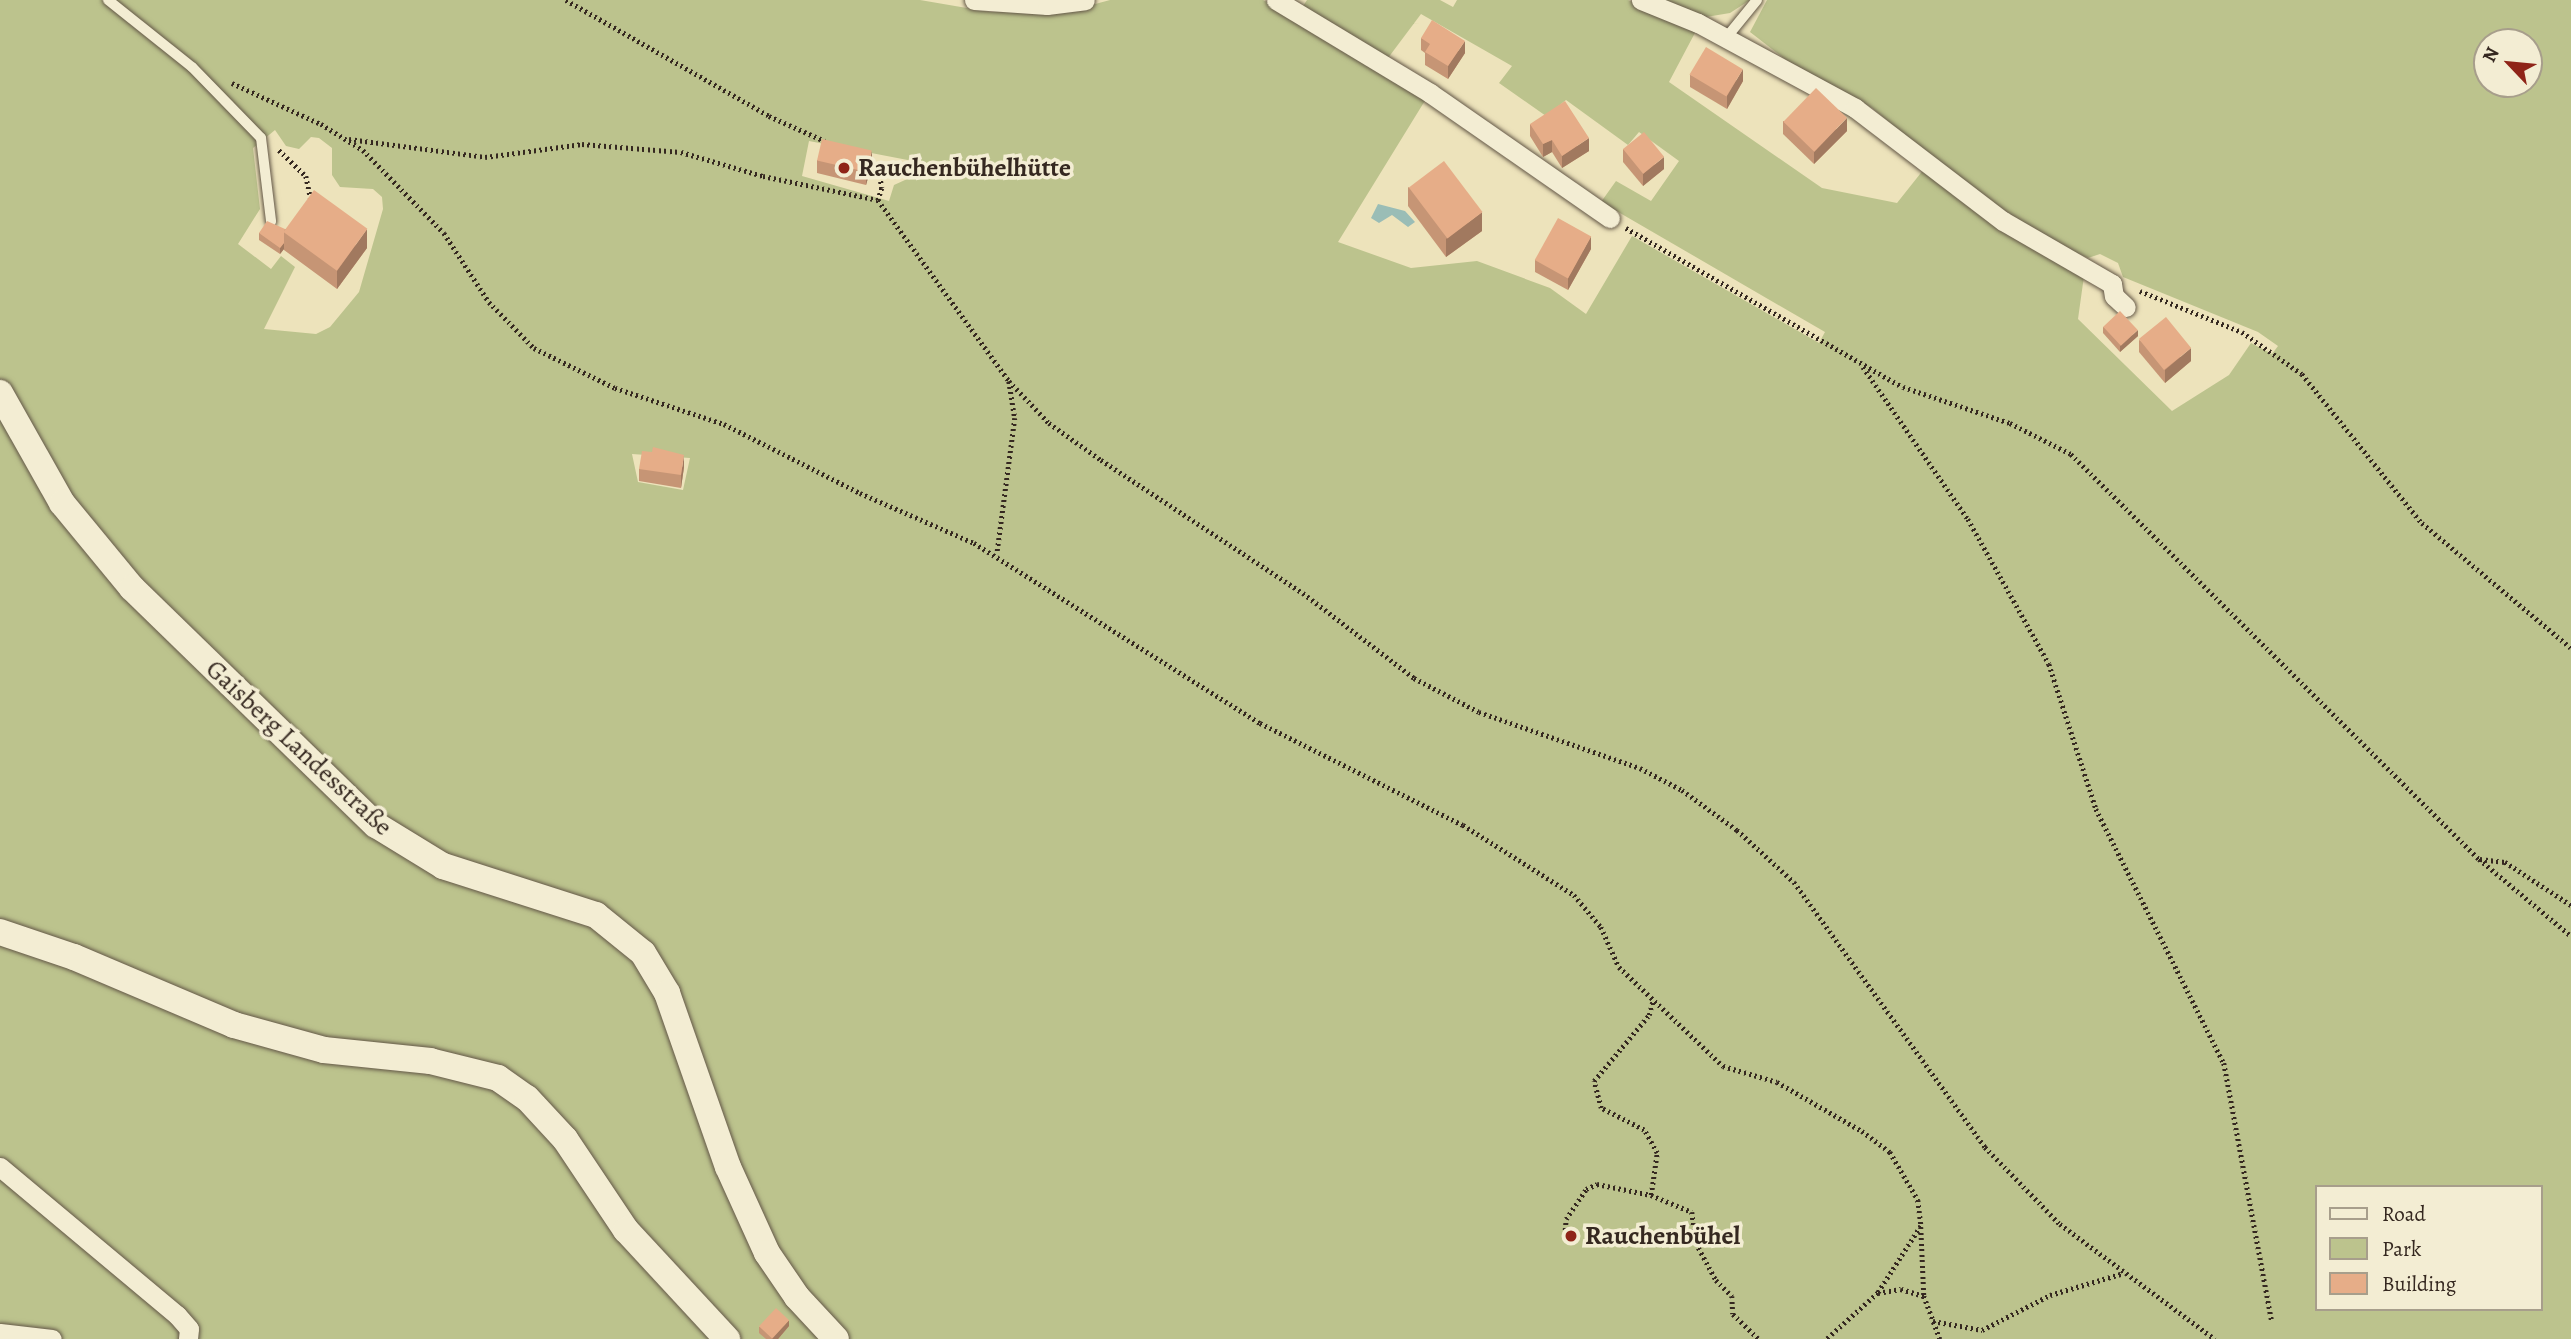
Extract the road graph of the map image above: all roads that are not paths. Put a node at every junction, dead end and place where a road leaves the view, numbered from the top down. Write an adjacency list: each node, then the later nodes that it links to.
1 (108, 0): 9 (lane)
2 (974, 0): 3 (street)
3 (1085, 0)
4 (1276, 0): 8 (street)
5 (1641, 0): 7 (street)
6 (1757, 0): 7 (lane)
7 (1726, 39): 10 (street)
8 (1610, 218)
9 (271, 221)
10 (2126, 307)
11 (0, 393): 18 (main road, Gaisberg Landesstraße)
12 (0, 932): 17 (main road)
13 (0, 1167): 15 (street)
14 (0, 1333): 16 (street)
15 (189, 1337)
16 (52, 1339)
17 (727, 1339)
18 (836, 1339)

